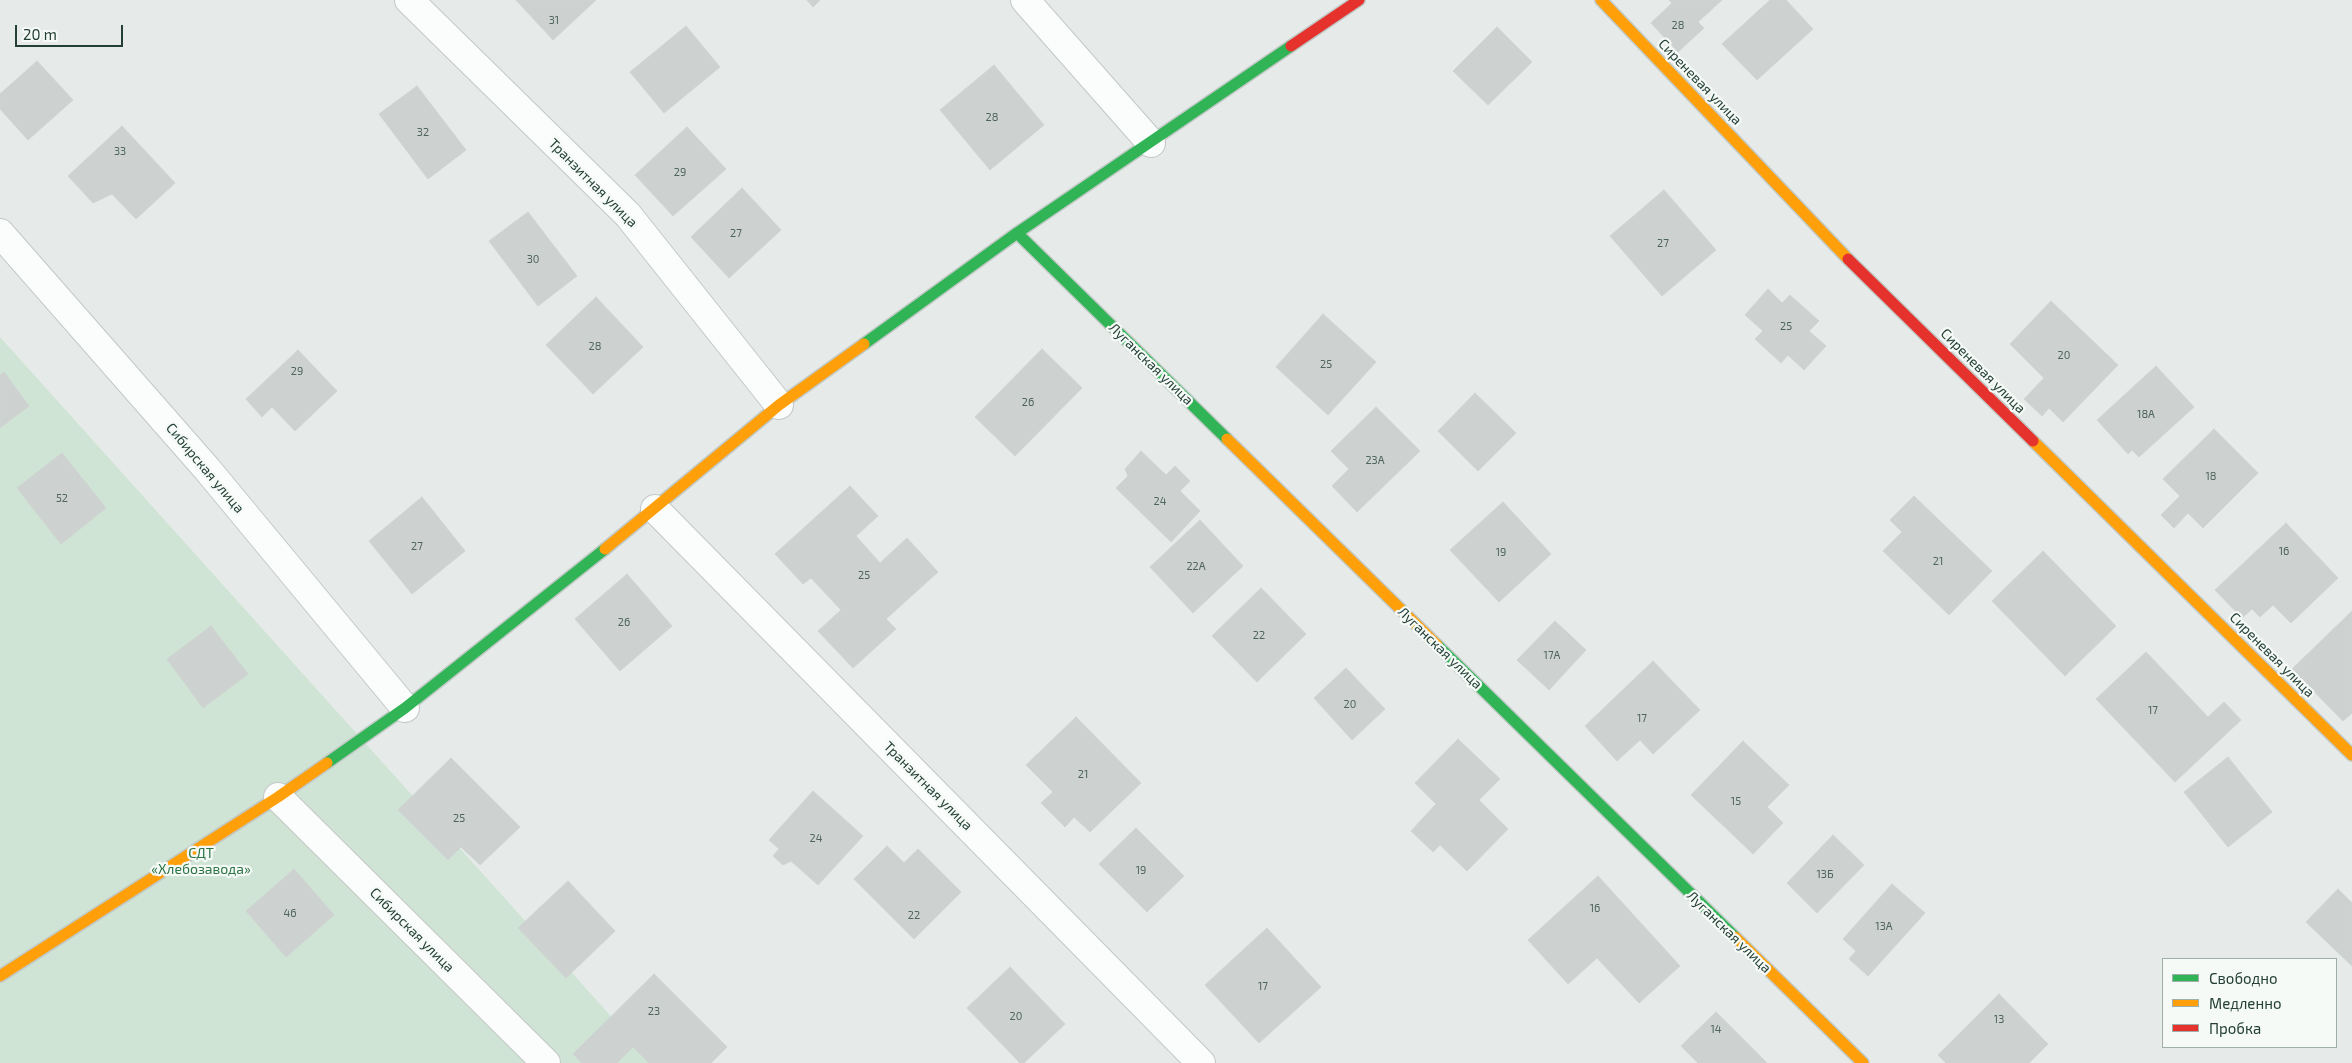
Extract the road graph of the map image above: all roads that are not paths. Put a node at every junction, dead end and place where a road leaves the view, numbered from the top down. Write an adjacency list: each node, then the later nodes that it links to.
1 (409, 0): 8 (street, Транзитная улица)
2 (1024, 0): 5 (street)
3 (1358, 0): 5 (street)
4 (1601, 0): 11 (street, Сиреневая улица)
5 (1151, 143): 7 (street)
6 (0, 233): 10 (street, Сибирская улица)
7 (1017, 233): 8 (street); 16 (street, Луганская улица)
8 (779, 405): 9 (street)
9 (655, 509): 10 (street); 15 (street, Транзитная улица)
10 (405, 708): 12 (street)
11 (2352, 755)
12 (278, 796): 13 (street); 14 (street, Сибирская улица)
13 (0, 976)
14 (546, 1063)
15 (1201, 1063)
16 (1863, 1063)

